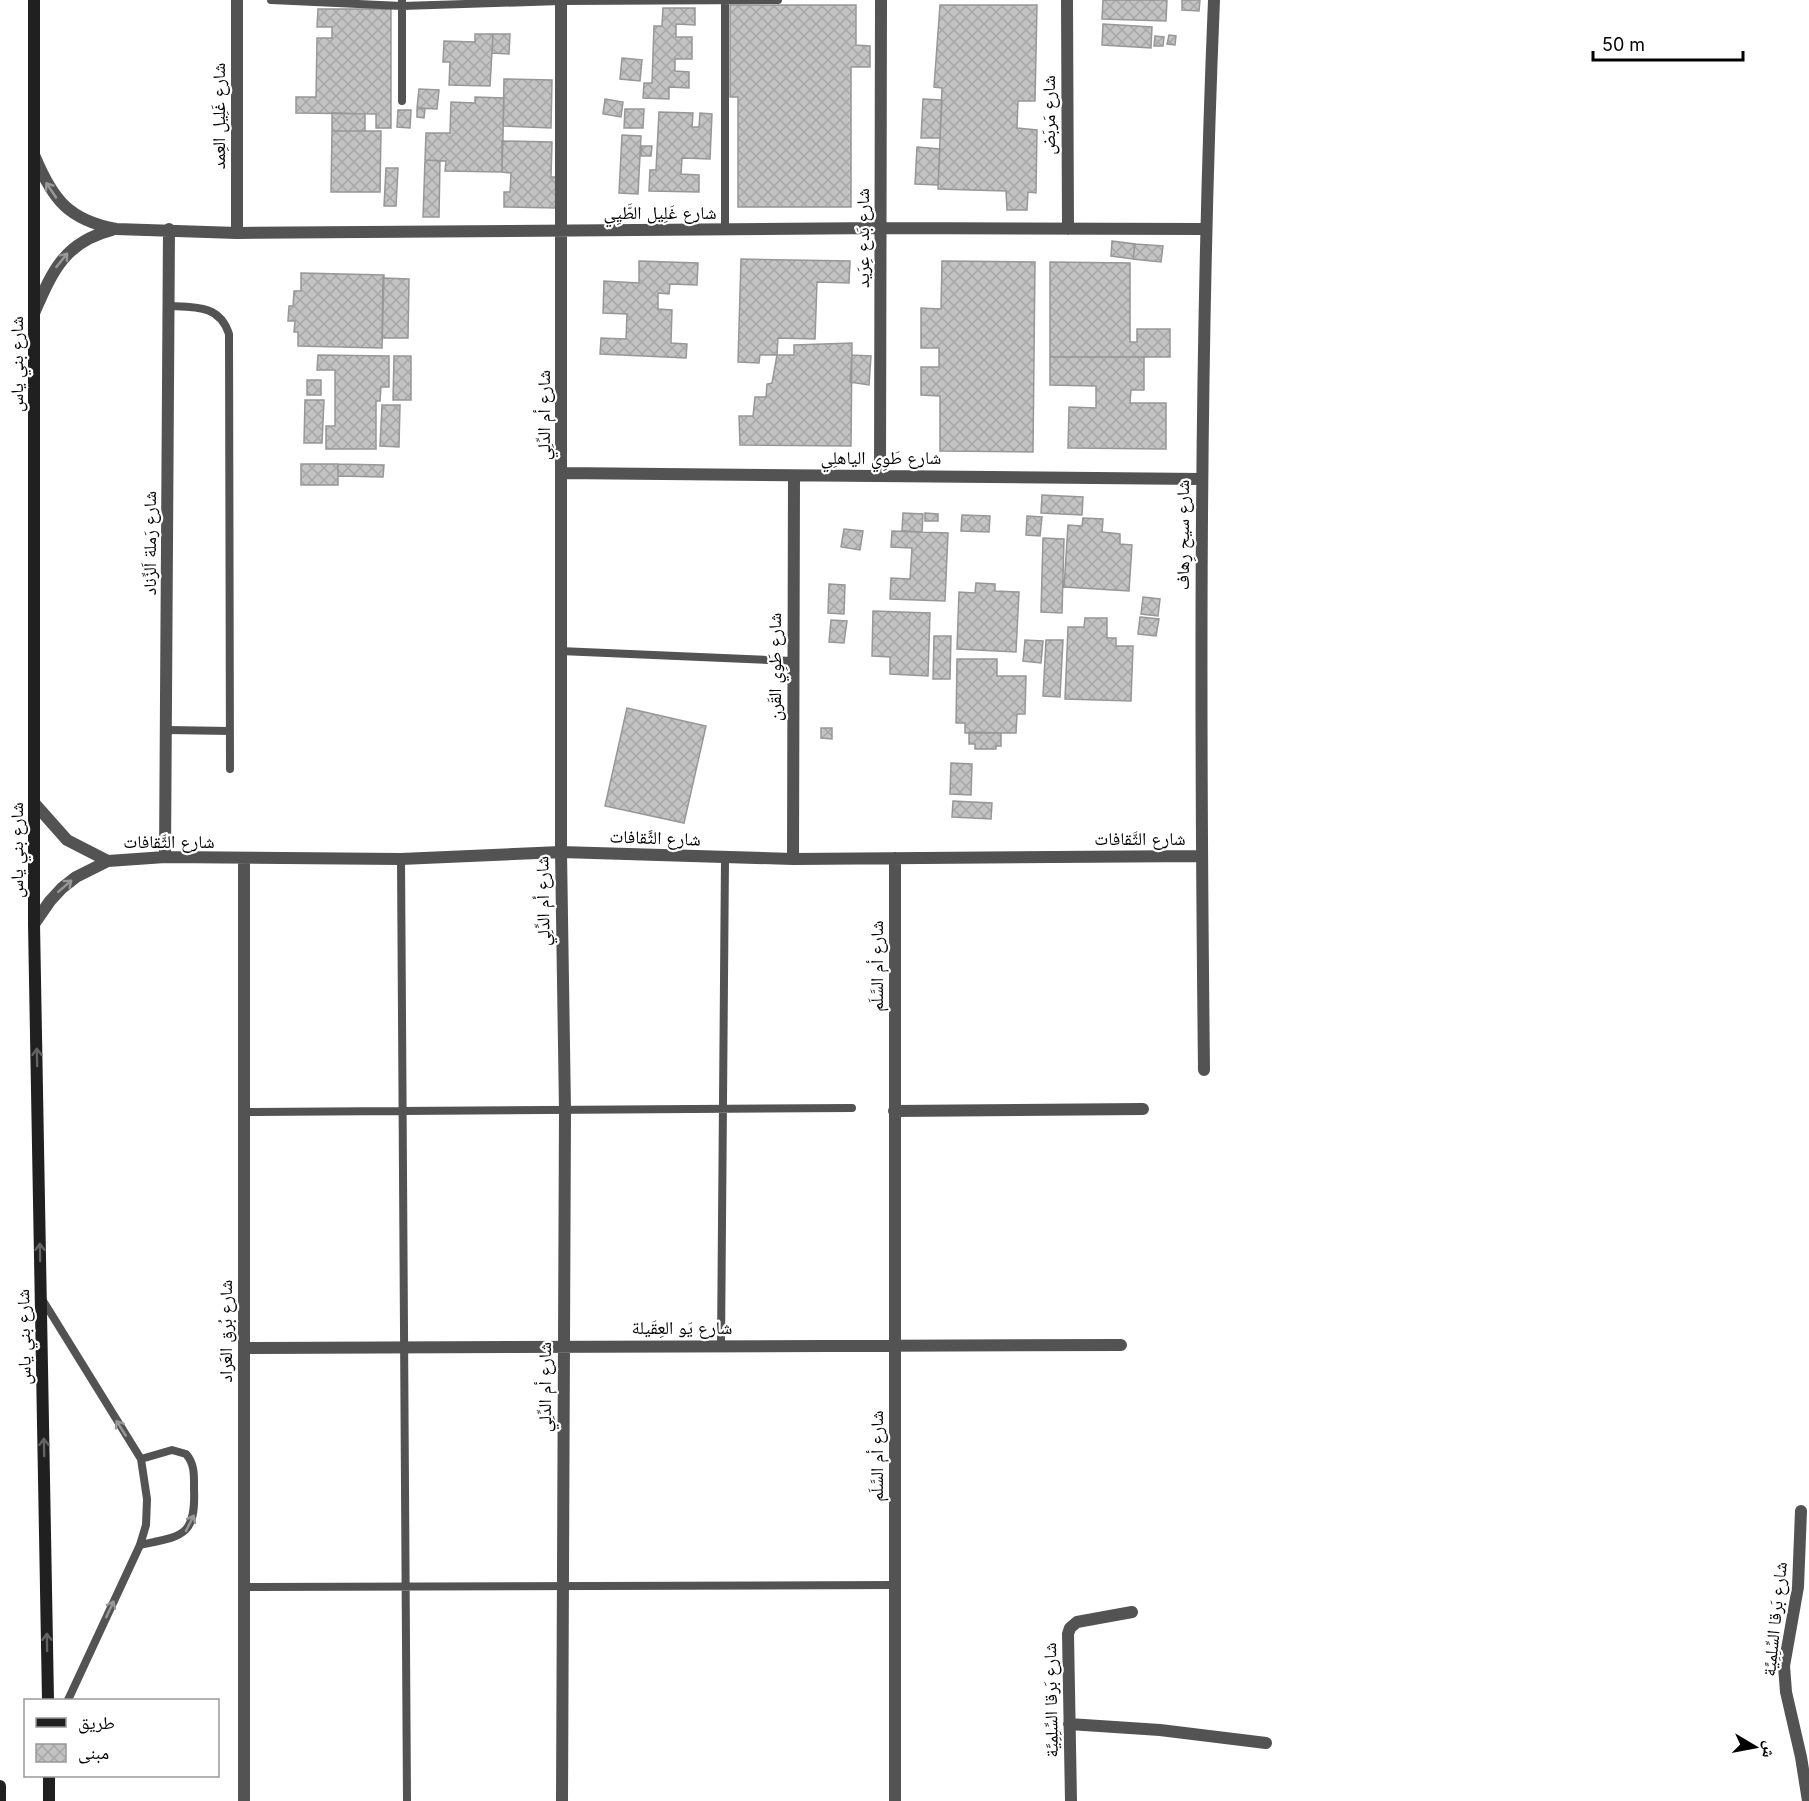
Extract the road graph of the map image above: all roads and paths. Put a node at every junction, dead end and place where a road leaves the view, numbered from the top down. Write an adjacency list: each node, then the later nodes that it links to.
1 (34, 0): 12 (main road, شارع بني ياس)
2 (237, 0): 20 (street, شارع غَلِيل العِمد)
3 (271, 0): 10 (lane)
4 (561, 0): 9 (lane); 10 (lane); 18 (street, شارع أم الدِّلِي)
5 (778, 0): 9 (lane)
6 (881, 0): 13 (street, شارع بَدع عِرَيد)
7 (1067, 0): 16 (street, شارع مَربَض)
8 (1214, 0): 17 (street, شارع سيح رِهاف)
9 (725, 1): 19 (lane)
10 (402, 3): 11 (lane)
11 (402, 101)
12 (34, 157): 14 (street, شارع غَلِيل الطَّيِي, one-way to 12); 22 (main road, شارع بني ياس)
13 (881, 228): 16 (street, شارع غَلِيل الطَّيِي); 19 (street, شارع غَلِيل الطَّيِي); 25 (street, شارع بَدع عِرَيد)
14 (116, 229): 15 (street, شارع غَلِيل الطَّيِي); 22 (street, شارع غَلِيل الطَّيِي, one-way to 14)
15 (169, 229): 20 (street, شارع غَلِيل الطَّيِي); 21 (street, شارع رَملة اَلزِّناد)
16 (1068, 229): 17 (street, شارع غَلِيل الطَّيِي)
17 (1205, 229): 26 (street, شارع سيح رِهاف)
18 (561, 230): 19 (street, شارع غَلِيل الطَّيِي); 20 (street, شارع غَلِيل الطَّيِي); 23 (street, شارع أم الدِّلِي)
19 (724, 231)
20 (237, 233)
21 (169, 306): 29 (street, شارع رَملة اَلزِّناد); 30 (lane)
22 (35, 311): 32 (main road, شارع بني ياس)
23 (562, 473): 24 (street, شارع طَوِي الياهلِي); 27 (street, شارع أم الدِّلِي)
24 (794, 476): 25 (street, شارع طَوِي الياهلِي); 28 (street, شارع طَوِي القَرن)
25 (880, 476): 26 (street, شارع طَوِي الياهلِي)
26 (1201, 479): 34 (street, شارع سيح رِهاف)
27 (560, 651): 28 (lane); 33 (street, شارع أم الدِّلِي)
28 (793, 661): 39 (street, شارع طَوِي القَرن)
29 (167, 730): 30 (lane); 35 (street, شارع رَملة اَلزِّناد)
30 (230, 731): 31 (lane)
31 (230, 769)
32 (35, 804): 41 (street, شارع الثَّقافات); 42 (main road, شارع بني ياس)
33 (561, 852): 36 (street, شارع الثَّقافات); 38 (street, شارع الثَّقافات); 47 (street, شارع أم الدِّلِي)
34 (1202, 856): 37 (street, شارع الثَّقافات); 43 (street, شارع سيح رِهاف)
35 (165, 857): 40 (street, شارع الثَّقافات); 41 (street, شارع الثَّقافات)
36 (725, 858): 39 (street, شارع الثَّقافات); 44 (lane)
37 (895, 858): 39 (street, شارع الثَّقافات); 49 (street, شارع أم السَّلَم)
38 (401, 859): 40 (street, شارع الثَّقافات); 48 (lane)
39 (793, 859)
40 (243, 860): 50 (street, شارع بُرق العَراد)
41 (108, 861): 42 (street, شارع الثَّقافات, one-way to 41)
42 (34, 924): 51 (main road, شارع بني ياس, one-way to 42)
43 (1204, 1070)
44 (723, 1108): 45 (lane); 47 (lane); 53 (lane)
45 (852, 1108)
46 (1143, 1109): 49 (street)
47 (565, 1110): 48 (lane); 56 (street, شارع أم الدِّلِي)
48 (403, 1111): 50 (lane); 55 (lane)
49 (894, 1111): 54 (street, شارع أم السَّلَم)
50 (244, 1112): 57 (street, شارع بُرق العَراد)
51 (41, 1297): 58 (lane, one-way to 51); 66 (main road, شارع بني ياس, one-way to 51)
52 (1121, 1345): 54 (street, شارع يَو العِقَيلة)
53 (721, 1346): 54 (street, شارع يَو العِقَيلة); 56 (street, شارع يَو العِقَيلة)
54 (895, 1346): 62 (street, شارع أم السَّلَم)
55 (404, 1347): 56 (street, شارع يَو العِقَيلة); 57 (street, شارع يَو العِقَيلة); 63 (lane)
56 (564, 1347): 61 (street, شارع أم الدِّلِي)
57 (244, 1348): 64 (street, شارع بُرق العَراد)
58 (141, 1459): 60 (lane); 60 (lane, one-way to 58)
59 (1801, 1511): 79 (street, شارع بَرقا السِّلِمِيَّة)
60 (140, 1545): 67 (lane, one-way to 60)
61 (562, 1585): 62 (lane); 63 (lane); 76 (street, شارع أم الدِّلِي)
62 (895, 1585): 77 (street, شارع أم السَّلَم)
63 (406, 1586): 64 (lane); 75 (lane)
64 (244, 1587): 74 (street, شارع بُرق العَراد)
65 (1132, 1612): 68 (street, شارع بَرقا السِّلِمِيَّة)
66 (48, 1699)
67 (69, 1699)
68 (1069, 1724): 69 (street); 78 (street, شارع بَرقا السِّلِمِيَّة)
69 (1266, 1743)
70 (49, 1777): 73 (main road)
71 (0, 1786): 72 (main road)
72 (0, 1801)
73 (49, 1801)
74 (244, 1801)
75 (407, 1801)
76 (562, 1801)
77 (895, 1801)
78 (1071, 1801)
79 (1808, 1801)

